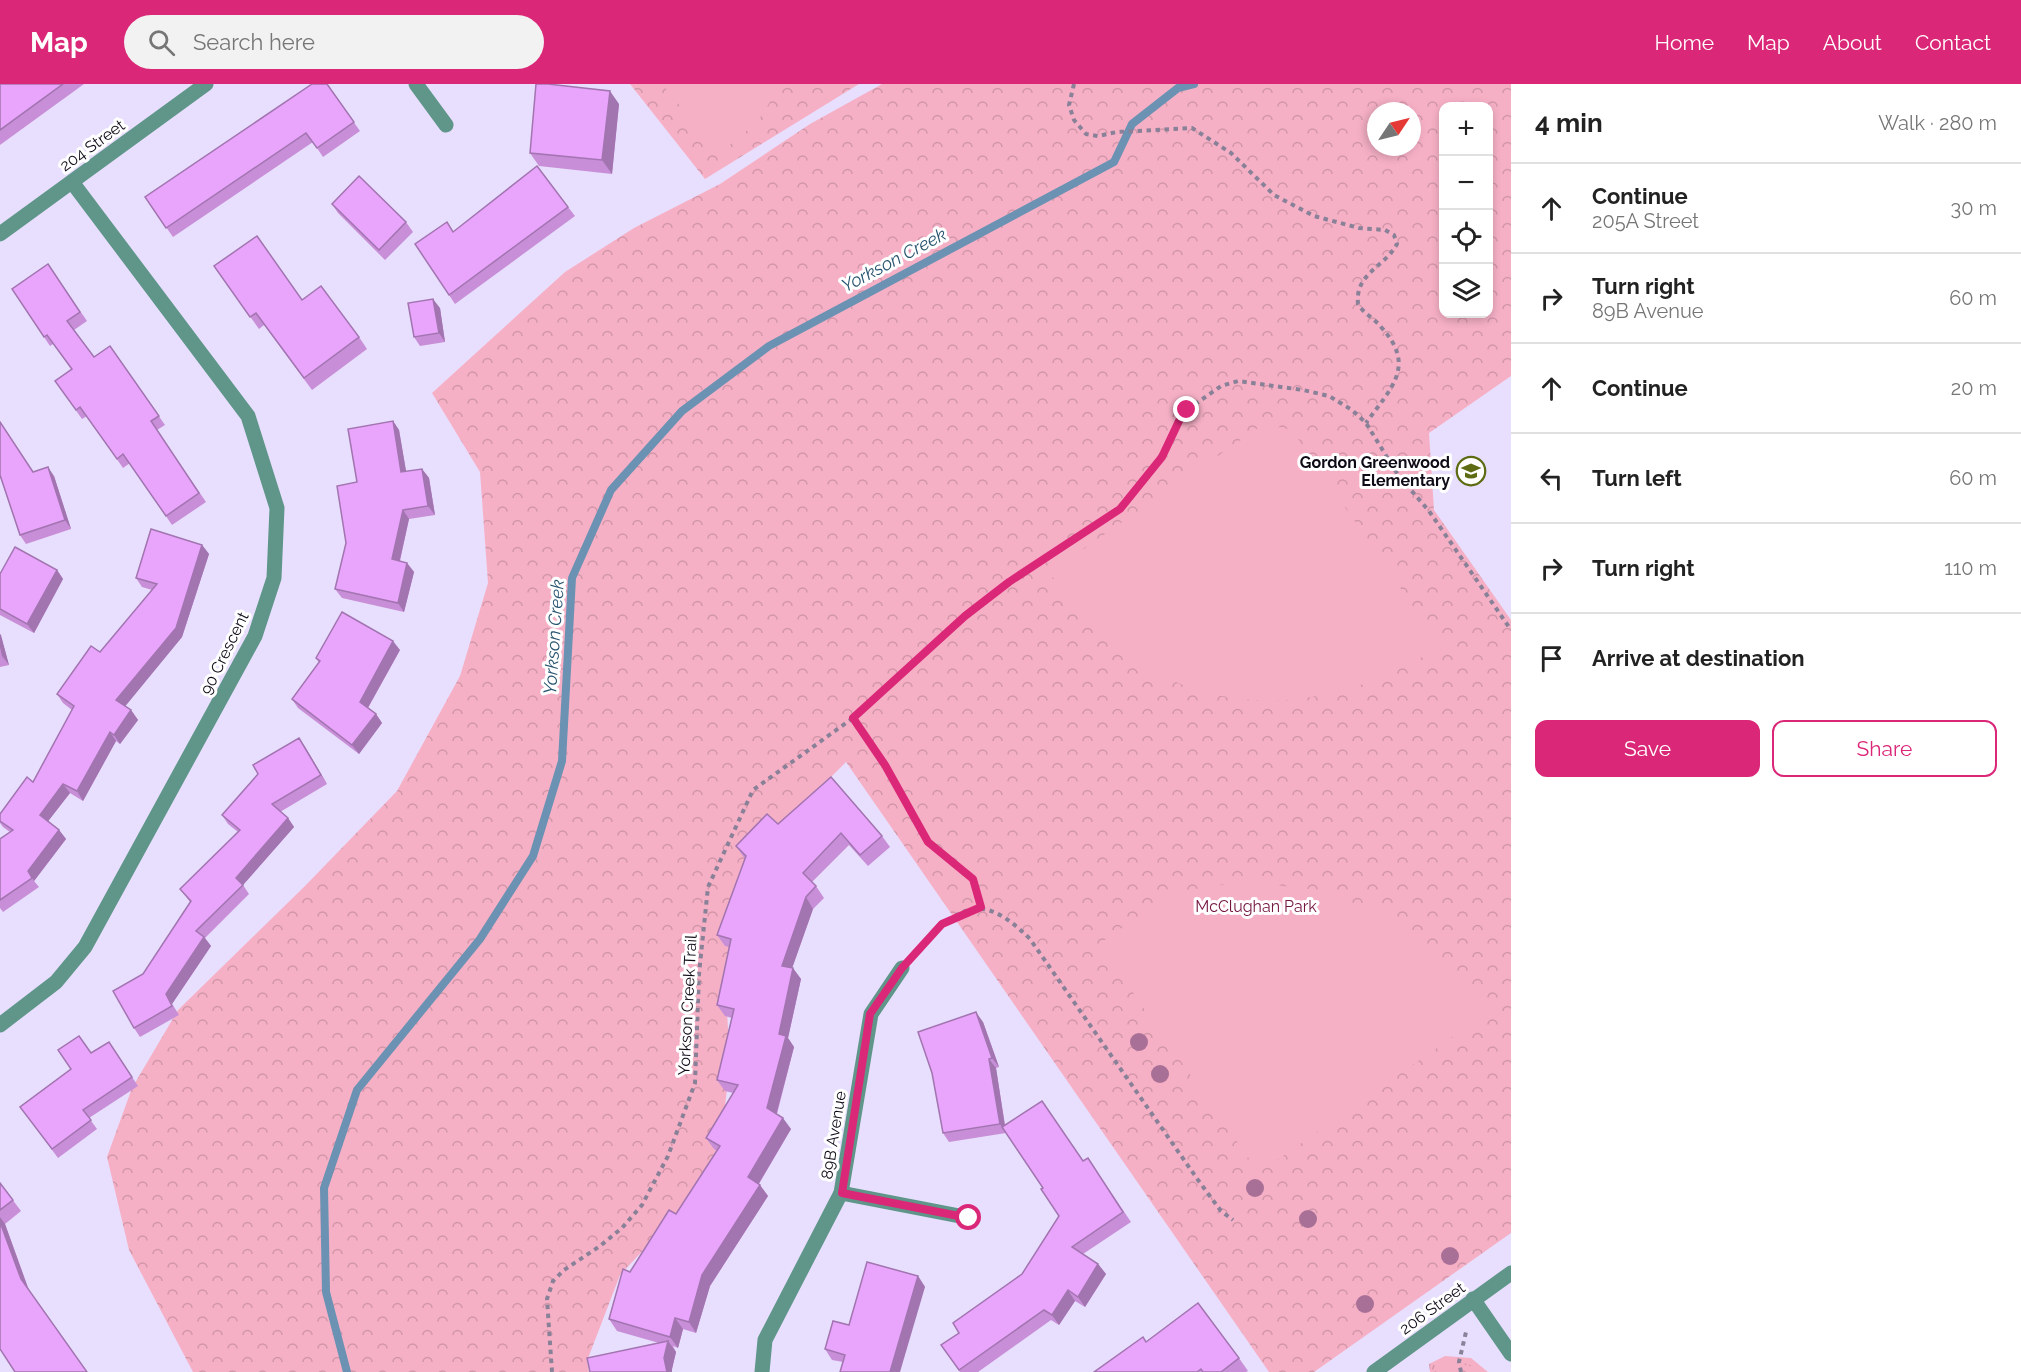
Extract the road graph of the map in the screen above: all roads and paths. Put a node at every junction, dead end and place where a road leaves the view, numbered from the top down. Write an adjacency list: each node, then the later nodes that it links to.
1 (206, 84): 5 (street, 204 Street)
2 (416, 84): 4 (street)
3 (1074, 84): 7 (path)
4 (446, 125)
5 (72, 182): 6 (street, 204 Street); 12 (street, 90 Crescent)
6 (0, 234)
7 (1366, 423): 8 (path); 9 (path, Yorkson Creek Trail)
8 (1511, 630)
9 (853, 718): 10 (path); 19 (path, Yorkson Creek Trail)
10 (981, 907): 11 (path); 15 (path)
11 (902, 968): 13 (street, 89B Avenue)
12 (0, 1025)
13 (842, 1193): 14 (street); 20 (street, 89B Avenue)
14 (969, 1218)
15 (1233, 1220)
16 (1511, 1273): 17 (street, 206 Street)
17 (1473, 1299): 18 (street); 21 (street, 206 Street); 22 (path)
18 (1511, 1354)
19 (552, 1372)
20 (762, 1372)
21 (1374, 1372)
22 (1461, 1372)

